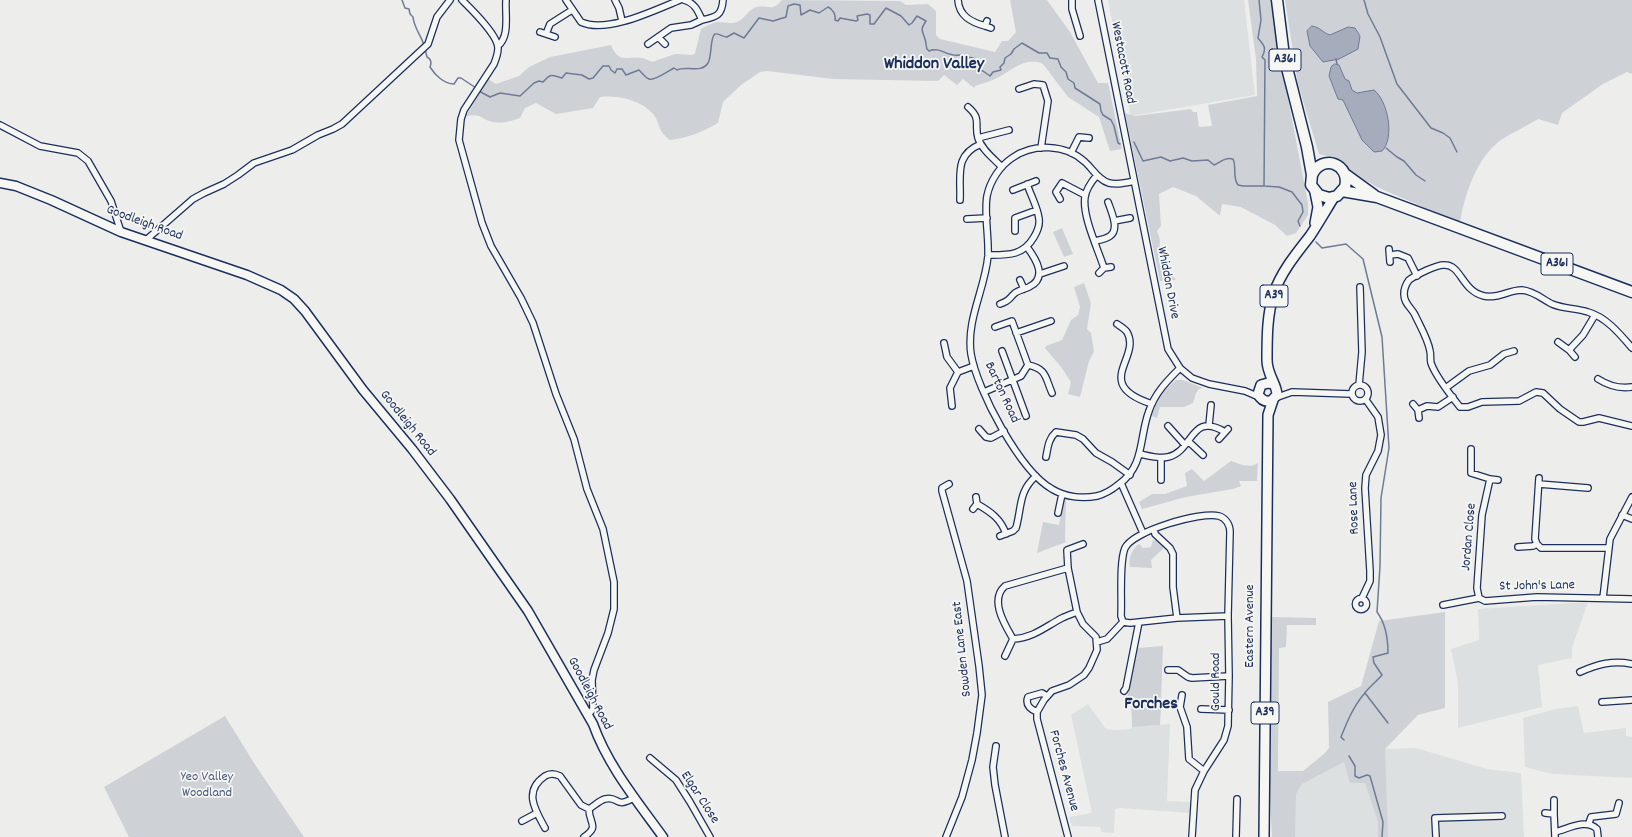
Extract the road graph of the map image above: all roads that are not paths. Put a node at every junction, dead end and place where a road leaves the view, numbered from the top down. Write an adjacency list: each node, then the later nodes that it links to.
1 (450, 0): 60 (street)
2 (462, 0): 22 (street)
3 (506, 0): 22 (street)
4 (566, 0): 13 (street)
5 (615, 0): 15 (street)
6 (680, 0): 15 (street)
7 (684, 0): 14 (street)
8 (723, 0): 14 (street)
9 (958, 0): 16 (street)
10 (1072, 0): 17 (street)
11 (1098, 0): 27 (street, Westacott Road)
12 (1277, 0): 31 (highway, A361)
13 (572, 10): 15 (street); 19 (street)
14 (702, 20): 18 (street)
15 (622, 21)
16 (988, 25)
17 (1080, 36)
18 (658, 37): 20 (street); 21 (street)
19 (555, 38)
20 (648, 44)
21 (665, 44)
22 (498, 46): 178 (street)
23 (1018, 89): 32 (street)
24 (968, 107): 28 (street)
25 (0, 125): 58 (street)
26 (1009, 130): 28 (street)
27 (1124, 130): 40 (street, Whiddon Drive)
28 (978, 138): 30 (street)
29 (1090, 138): 33 (street)
30 (981, 144): 35 (street); 49 (street)
31 (1307, 147): 34 (highway, A361); 38 (highway, A361)
32 (1041, 148): 33 (street, Barton Road); 35 (street, Barton Road)
33 (1071, 153): 37 (street, Barton Road)
34 (1326, 163): 36 (highway); 38 (highway)
35 (1002, 167): 53 (street, Barton Road)
36 (1345, 174): 44 (highway); 48 (highway, A361)
37 (1097, 175): 40 (street, Barton Road); 46 (street)
38 (1312, 175): 45 (highway)
39 (1036, 181): 42 (street)
40 (1134, 181): 91 (street, Whiddon Drive)
41 (0, 183): 58 (street, Goodleigh Road)
42 (1027, 184): 43 (street); 52 (street)
43 (1014, 190)
44 (1342, 191): 47 (highway); 48 (highway, A361)
45 (1315, 192): 47 (highway); 59 (main road, Eastern Avenue / A39)
46 (1085, 195): 50 (street); 61 (street)
47 (1334, 197): 59 (main road, Eastern Avenue / A39)
48 (1377, 197): 74 (highway, A361)
49 (960, 200)
50 (1060, 200)
51 (1108, 202): 56 (street)
52 (1037, 210): 57 (street); 62 (street)
53 (987, 218): 55 (street); 63 (street, Barton Road)
54 (1130, 218): 56 (street)
55 (967, 219)
56 (1114, 221): 61 (street)
57 (1015, 231)
58 (121, 232): 60 (street, Goodleigh Road)
59 (1310, 235): 90 (main road, Eastern Avenue / A39)
60 (146, 240): 178 (street, Goodleigh Road)
61 (1095, 241): 66 (street)
62 (1027, 247): 63 (street); 69 (street)
63 (988, 255): 89 (street, Barton Road)
64 (1390, 262): 70 (street)
65 (1064, 266): 69 (street)
66 (1104, 268): 67 (street); 68 (street)
67 (1111, 268)
68 (1099, 273)
69 (1040, 274): 73 (street)
70 (1417, 276): 76 (street); 97 (street)
71 (1020, 280): 73 (street)
72 (1360, 287): 96 (street)
73 (1024, 289): 75 (street)
74 (1632, 292)
75 (1000, 304)
76 (1595, 315): 83 (street); 84 (street)
77 (1051, 321): 80 (street)
78 (1117, 324): 107 (street)
79 (995, 327): 80 (street)
80 (1016, 333): 88 (street)
81 (1558, 342): 84 (street)
82 (944, 343): 92 (street)
83 (1632, 348)
84 (1569, 350): 87 (street)
85 (1002, 351): 94 (street)
86 (1514, 351): 97 (street)
87 (1575, 357)
88 (1028, 365): 94 (street); 102 (street)
89 (974, 366): 92 (street); 100 (street, Barton Road)
90 (1268, 367): 95 (main road, Eastern Avenue / A39); 103 (main road, Eastern Avenue / A39)
91 (1180, 368): 99 (street, Whiddon Drive); 107 (street, Barton Road)
92 (958, 372): 110 (street)
93 (1598, 379): 98 (street)
94 (1013, 381): 100 (street); 112 (street)
95 (1274, 385): 101 (street); 103 (main road, Eastern Avenue); 103 (main road)
96 (1360, 385): 104 (street); 106 (street)
97 (1447, 387): 105 (street)
98 (1632, 387)
99 (1245, 391): 103 (street, Whiddon Drive); 103 (street, Whiddon Drive)
100 (984, 392): 118 (street, Barton Road)
101 (1292, 392): 103 (street); 104 (street)
102 (1052, 393)
103 (1266, 394): 203 (main road, Eastern Avenue / A39)
104 (1351, 394): 106 (street)
105 (1453, 397): 111 (street); 116 (street)
106 (1366, 400): 153 (street, Rose Lane)
107 (1152, 404): 122 (street, Barton Road)
108 (1413, 404): 111 (street)
109 (1211, 405): 114 (street)
110 (952, 406)
111 (1418, 410): 113 (street)
112 (1026, 416)
113 (1419, 418)
114 (1209, 425): 119 (street); 120 (street)
115 (1168, 426): 120 (street)
116 (1632, 426)
117 (979, 429): 118 (street)
118 (1004, 431): 127 (street, Barton Road)
119 (1219, 439)
120 (1186, 443): 123 (street); 125 (street)
121 (1471, 449): 129 (street)
122 (1140, 454): 125 (street); 126 (street, Barton Road)
123 (1203, 454)
124 (1046, 457): 126 (street)
125 (1161, 458): 130 (street)
126 (1130, 475): 132 (street, Barton Road)
127 (1036, 476): 136 (street, Barton Road); 146 (street)
128 (1539, 478): 134 (street)
129 (1490, 479): 131 (street); 154 (street, Jordan Close)
130 (1161, 480)
131 (1498, 480)
132 (1121, 483): 136 (street, Barton Road); 145 (street)
133 (948, 484): 198 (street, Sowden Lane East)
134 (1539, 484): 135 (street); 149 (street)
135 (1588, 488)
136 (1062, 494): 141 (street)
137 (1632, 497): 142 (street)
138 (976, 498): 139 (street)
139 (978, 504): 140 (street); 146 (street)
140 (972, 509)
141 (1058, 513)
142 (1622, 515): 143 (street); 151 (street)
143 (1632, 520)
144 (1154, 529): 145 (street); 159 (street, Gould Road); 160 (street)
145 (1143, 532): 161 (street)
146 (1006, 534): 147 (street)
147 (1000, 536)
148 (1083, 544): 152 (street)
149 (1537, 544): 150 (street); 151 (street)
150 (1518, 547)
151 (1609, 548): 155 (street)
152 (1068, 568): 158 (street); 163 (street)
153 (1362, 598)
154 (1479, 598): 155 (street, St John's Lane); 157 (street, St John's Lane)
155 (1603, 598): 156 (street, St John's Lane)
156 (1632, 599)
157 (1443, 605)
158 (1077, 612): 163 (street); 164 (street)
159 (1228, 616): 160 (street); 169 (street, Gould Road)
160 (1177, 618): 162 (street)
161 (1123, 622): 162 (street); 164 (street)
162 (1139, 622): 170 (street)
163 (1012, 639): 165 (street)
164 (1097, 642): 172 (street)
165 (1005, 656)
166 (1632, 664): 168 (street)
167 (1168, 670): 169 (street)
168 (1580, 672)
169 (1229, 676): 176 (street, Gould Road)
170 (1124, 691)
171 (1182, 695): 181 (street)
172 (1047, 696): 177 (street); 177 (street, Forches Avenue)
173 (1632, 700): 174 (street)
174 (1602, 702)
175 (1201, 710): 176 (street)
176 (1229, 710): 181 (street, Gould Road)
177 (1037, 712): 200 (street, Forches Avenue)
178 (588, 715): 182 (street, Goodleigh Road)
179 (996, 746): 199 (street)
180 (650, 758): 197 (street, Elgar Close)
181 (1204, 771): 201 (street, Gould Road)
182 (635, 797): 186 (street); 196 (street, Goodleigh Road)
183 (1237, 800): 202 (street)
184 (1554, 800): 189 (street)
185 (1619, 803): 192 (street)
186 (589, 809): 187 (street); 195 (street)
187 (537, 813): 191 (street); 193 (street)
188 (1545, 813): 189 (street)
189 (1554, 814): 194 (street)
190 (1502, 816): 204 (street)
191 (522, 821)
192 (1589, 823): 194 (street); 205 (street)
193 (545, 828)
194 (1555, 834)
195 (584, 837)
196 (663, 837)
197 (710, 837)
198 (946, 837)
199 (1005, 837)
200 (1068, 837)
201 (1192, 837)
202 (1236, 837)
203 (1264, 837)
204 (1436, 837)
205 (1598, 837)

